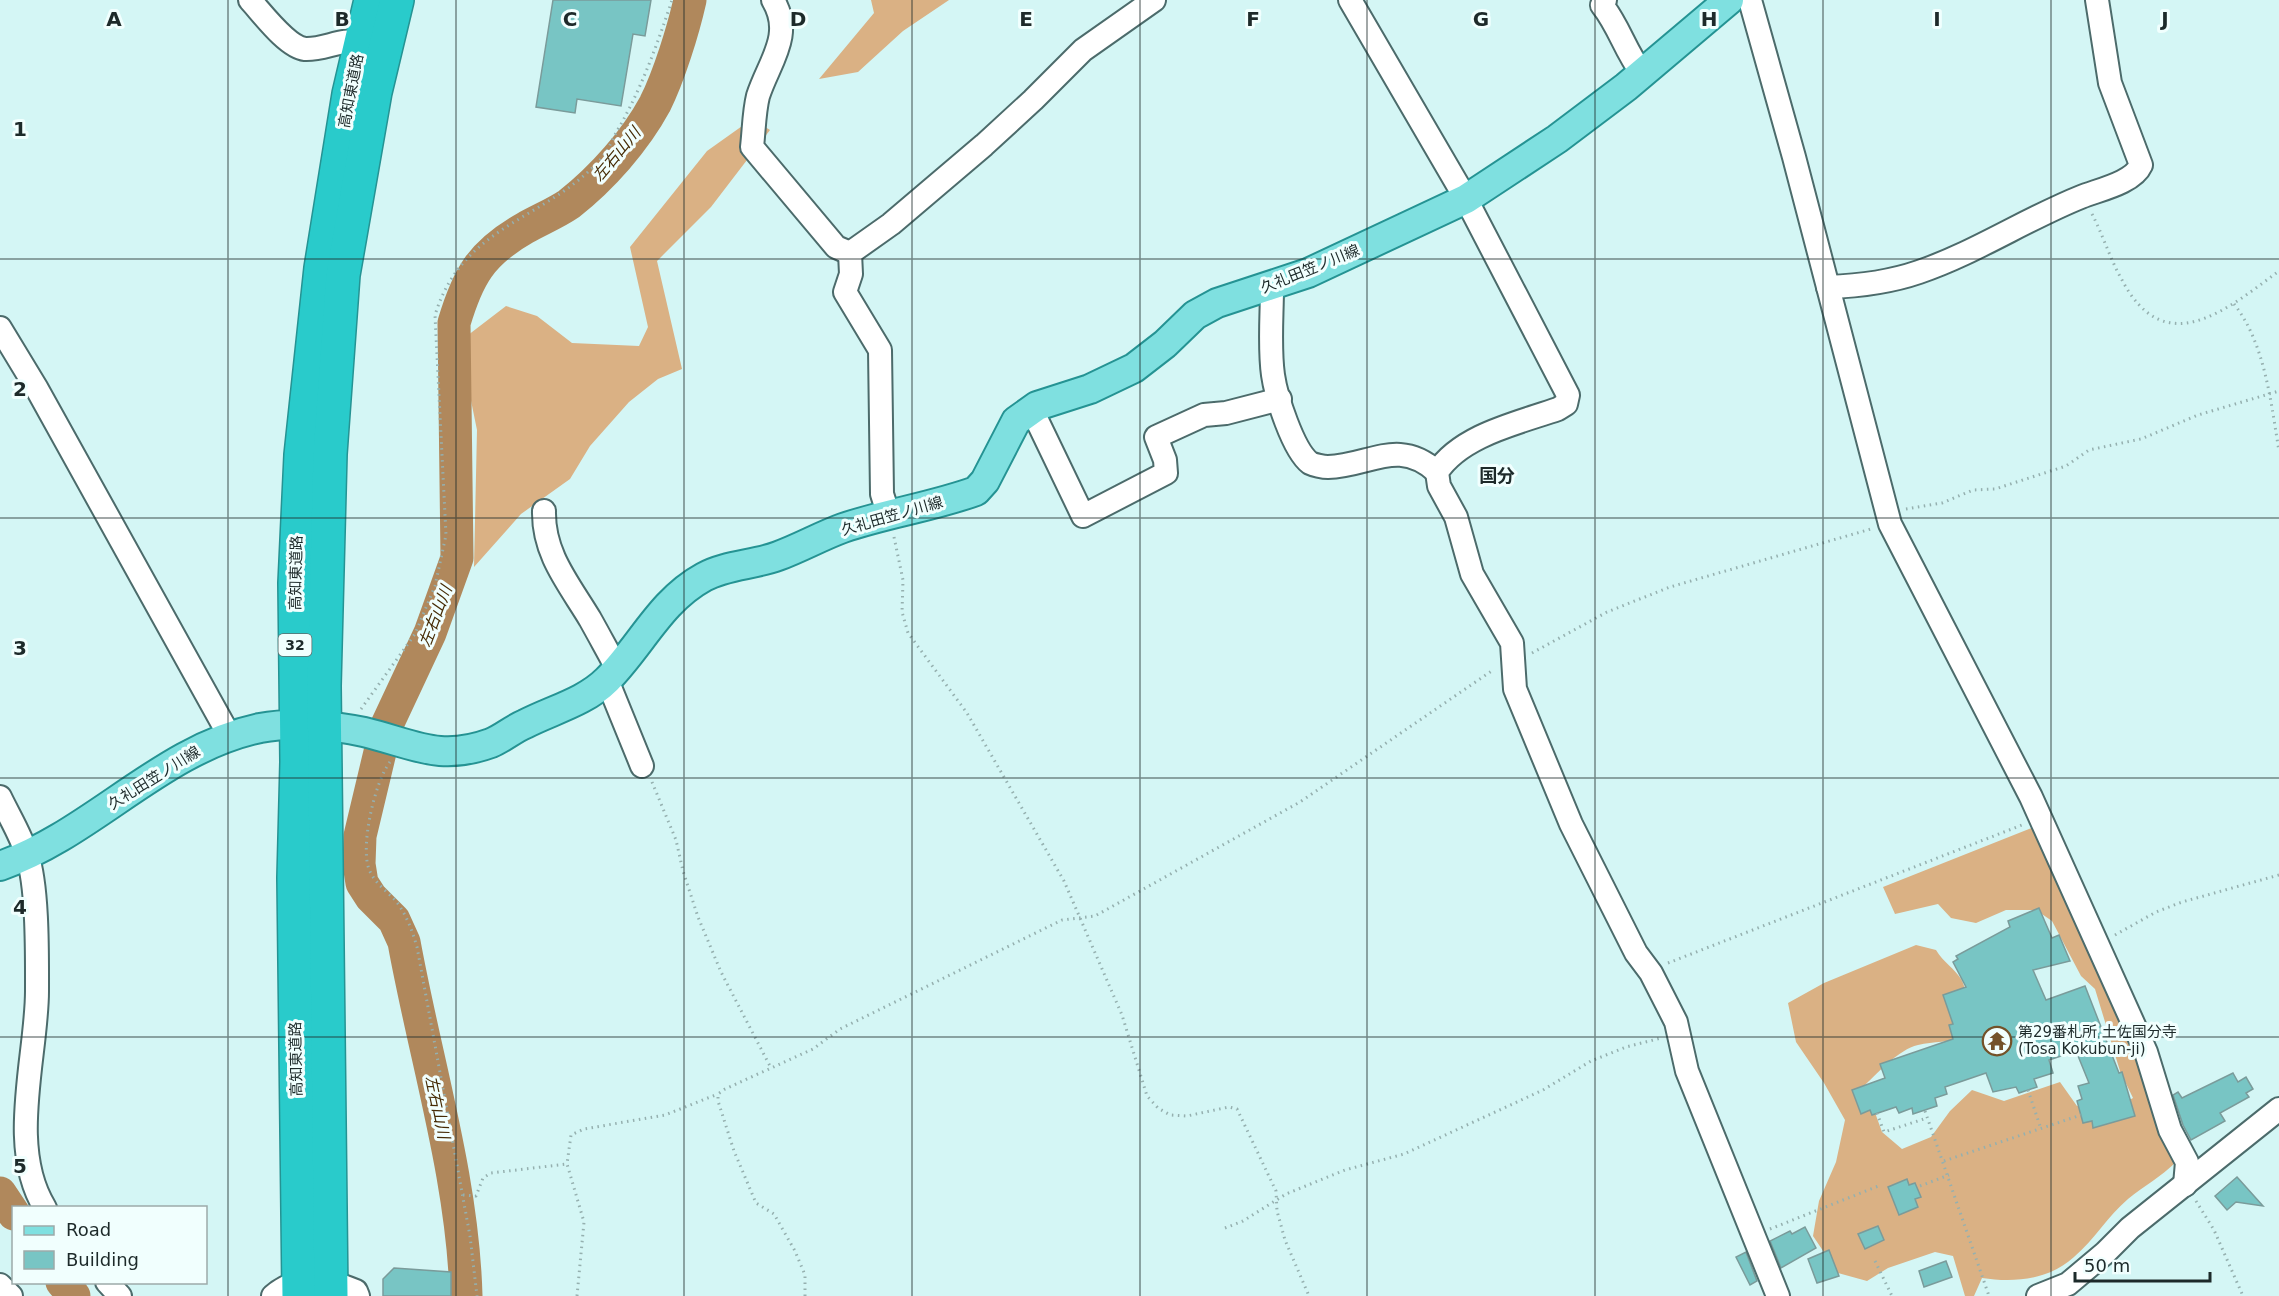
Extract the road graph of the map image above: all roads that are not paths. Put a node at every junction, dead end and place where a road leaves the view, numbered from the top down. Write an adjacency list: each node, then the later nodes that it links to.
1 (250, 0): 11 (street)
2 (372, 0): 11 (highway, 高知東道路 / 32)
3 (397, 0): 24 (highway, 高知東道路 / 32)
4 (773, 0): 14 (street)
5 (1154, 0): 14 (street)
6 (1350, 0): 13 (street)
7 (1605, 0): 12 (street)
8 (1729, 0): 12 (main road, 久礼田笠ノ川線)
9 (1750, 0): 16 (street)
10 (2097, 0): 16 (street)
11 (361, 42): 24 (highway, 高知東道路 / 32)
12 (1642, 73): 13 (main road, 久礼田笠ノ川線)
13 (1466, 199): 15 (main road, 久礼田笠ノ川線); 20 (street)
14 (850, 253): 22 (street)
15 (1272, 287): 18 (street); 19 (main road, 久礼田笠ノ川線)
16 (1828, 287): 30 (street)
17 (0, 328): 25 (street)
18 (1280, 399): 19 (street); 20 (street)
19 (1032, 410): 22 (main road, 久礼田笠ノ川線)
20 (1437, 472): 38 (street)
21 (544, 511): 23 (street)
22 (889, 516): 23 (main road, 久礼田笠ノ川線)
23 (612, 674): 24 (main road, 久礼田笠ノ川線); 26 (street)
24 (333, 729): 25 (main road, 久礼田笠ノ川線); 34 (highway, 高知東道路 / 32); 35 (highway, 高知東道路 / 32)
25 (229, 735): 28 (main road, 久礼田笠ノ川線)
26 (642, 766)
27 (0, 797): 28 (street)
28 (16, 860): 31 (street)
29 (2279, 1109): 30 (street)
30 (2185, 1185): 39 (street)
31 (44, 1206)
32 (109, 1284): 37 (street)
33 (0, 1285): 36 (street)
34 (290, 1291): 35 (street)
35 (340, 1291)
36 (11, 1296)
37 (120, 1296)
38 (1778, 1296)
39 (2038, 1296)

